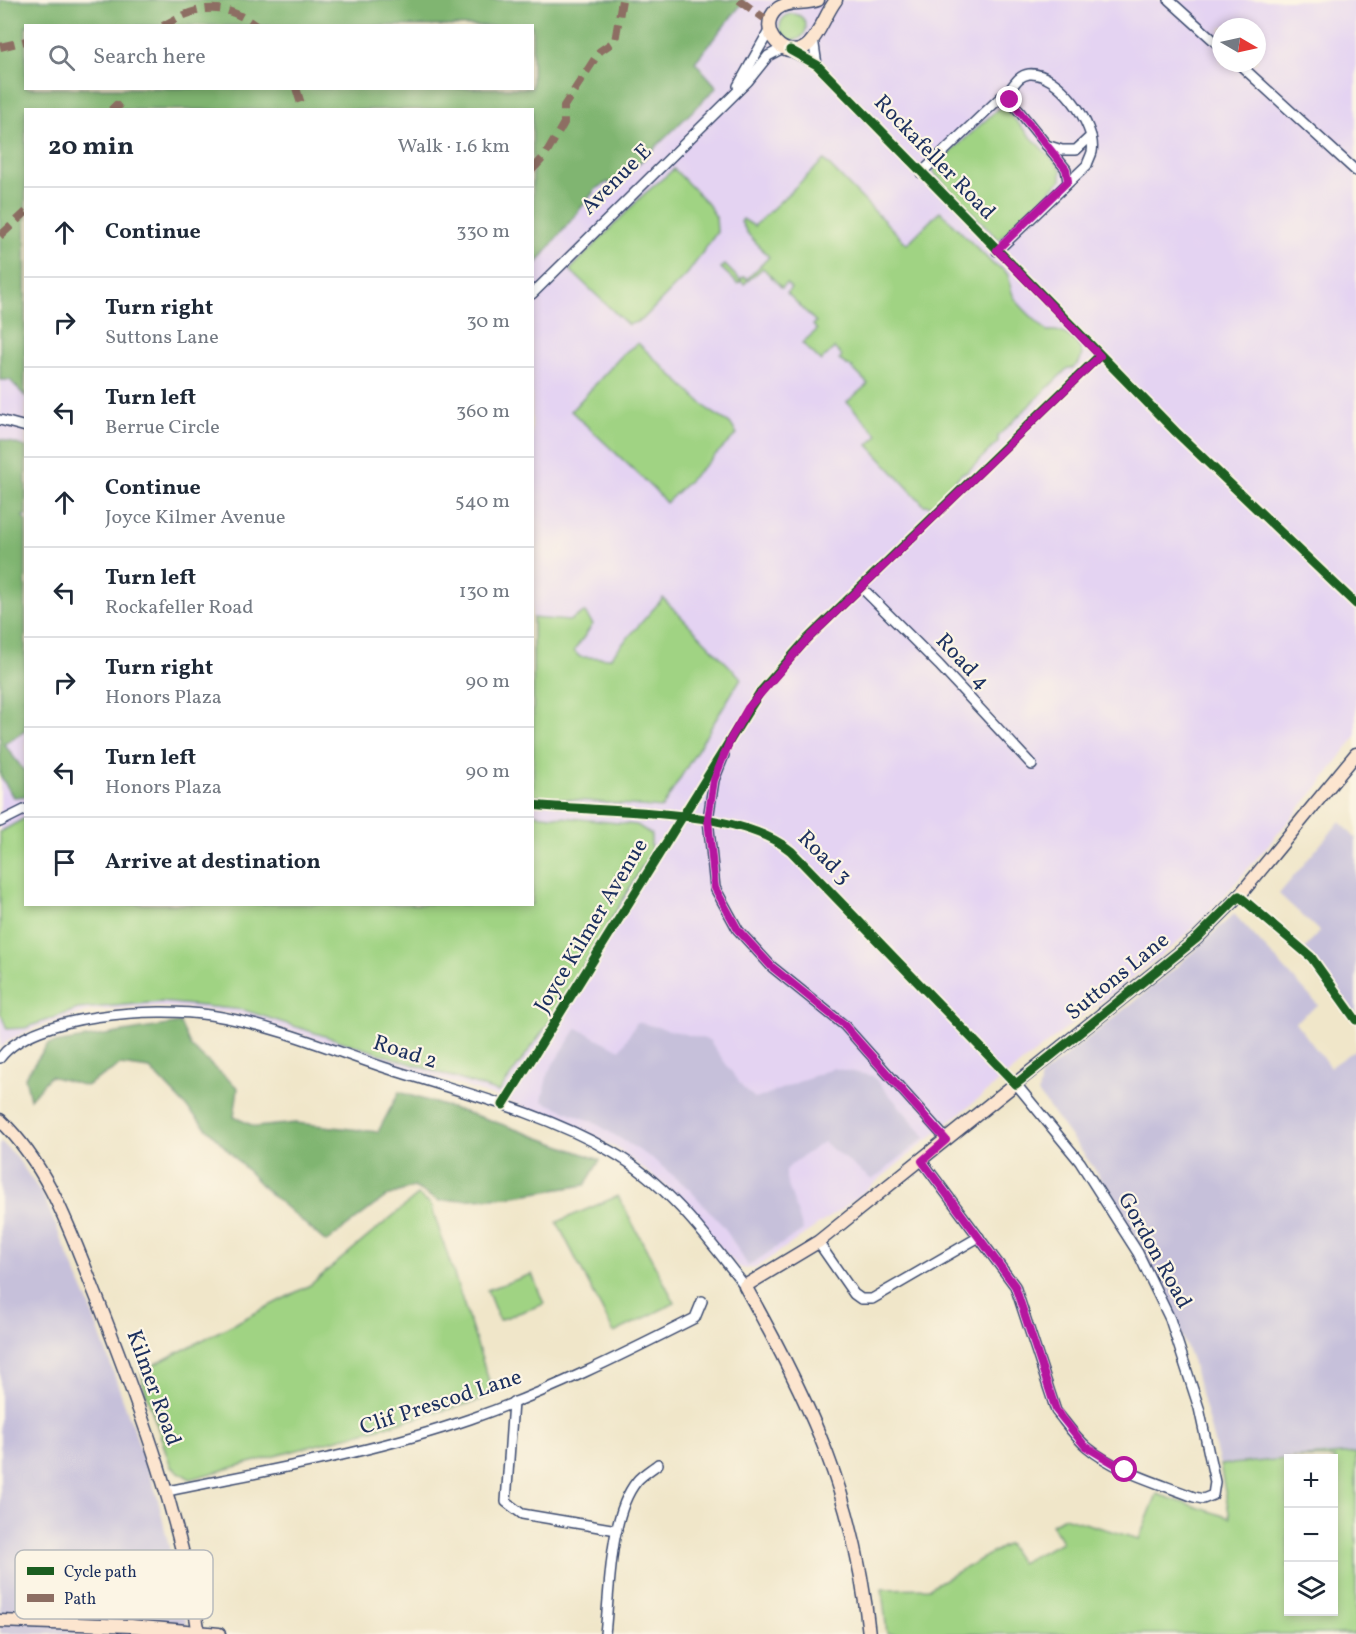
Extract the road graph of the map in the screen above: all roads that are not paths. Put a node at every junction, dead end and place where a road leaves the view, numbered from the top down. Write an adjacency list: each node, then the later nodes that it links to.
1 (818, 0): 4 (street, Avenue E)
2 (836, 0): 6 (street, Avenue E)
3 (1169, 0): 7 (street)
4 (798, 4): 5 (street, Avenue E); 6 (street)
5 (769, 31): 8 (street); 12 (street, Avenue E)
6 (814, 34): 8 (street, Avenue E); 9 (street)
7 (1212, 39)
8 (787, 49): 9 (street, Rockafeller Road); 12 (street, Avenue E)
9 (817, 65): 16 (street, Rockafeller Road)
10 (1248, 72): 15 (street)
11 (1006, 95): 13 (street); 14 (street); 16 (street)
12 (732, 96): 19 (street, Avenue E)
13 (1091, 136): 14 (street); 17 (street)
14 (1045, 144): 17 (street)
15 (1356, 171)
16 (921, 172): 18 (street, Rockafeller Road)
17 (1068, 181): 18 (street)
18 (997, 250): 20 (street, Rockafeller Road)
19 (534, 292)
20 (1100, 356): 23 (street, Joyce Kilmer Avenue); 24 (street)
21 (0, 420): 22 (street)
22 (24, 426)
23 (862, 588): 25 (street, Joyce Kilmer Avenue); 27 (street, Road 4)
24 (1356, 604)
25 (731, 738): 30 (street, Joyce Kilmer Avenue); 31 (street, Joyce Kilmer Avenue)
26 (1356, 754): 33 (street, Suttons Lane)
27 (1032, 765)
28 (534, 805): 30 (street, Road 3)
29 (24, 810): 32 (street)
30 (680, 817): 31 (street, Road 3); 37 (street, Joyce Kilmer Avenue)
31 (708, 819): 36 (street, Road 3); 39 (street, Joyce Kilmer Avenue)
32 (0, 822)
33 (1239, 896): 34 (street); 36 (street, Suttons Lane)
34 (1356, 1020)
35 (0, 1058): 37 (street, Road 2)
36 (1016, 1084): 39 (street, Suttons Lane); 41 (street, Gordon Road)
37 (503, 1106): 43 (street, Road 2)
38 (0, 1120): 47 (street, Kilmer Road)
39 (946, 1140): 40 (street, Suttons Lane)
40 (922, 1161): 41 (street); 42 (street, Suttons Lane)
41 (979, 1237): 42 (street)
42 (818, 1242): 43 (street, Suttons Lane)
43 (745, 1286): 54 (street)
44 (702, 1301): 45 (street, Clif Prescod Lane)
45 (513, 1402): 47 (street, Clif Prescod Lane); 48 (street)
46 (658, 1464): 48 (street)
47 (168, 1491): 49 (street, Kilmer Road)
48 (617, 1530): 53 (street)
49 (181, 1550)
50 (0, 1621): 51 (street)
51 (199, 1632): 52 (street)
52 (219, 1634)
53 (605, 1634)
54 (869, 1634)

